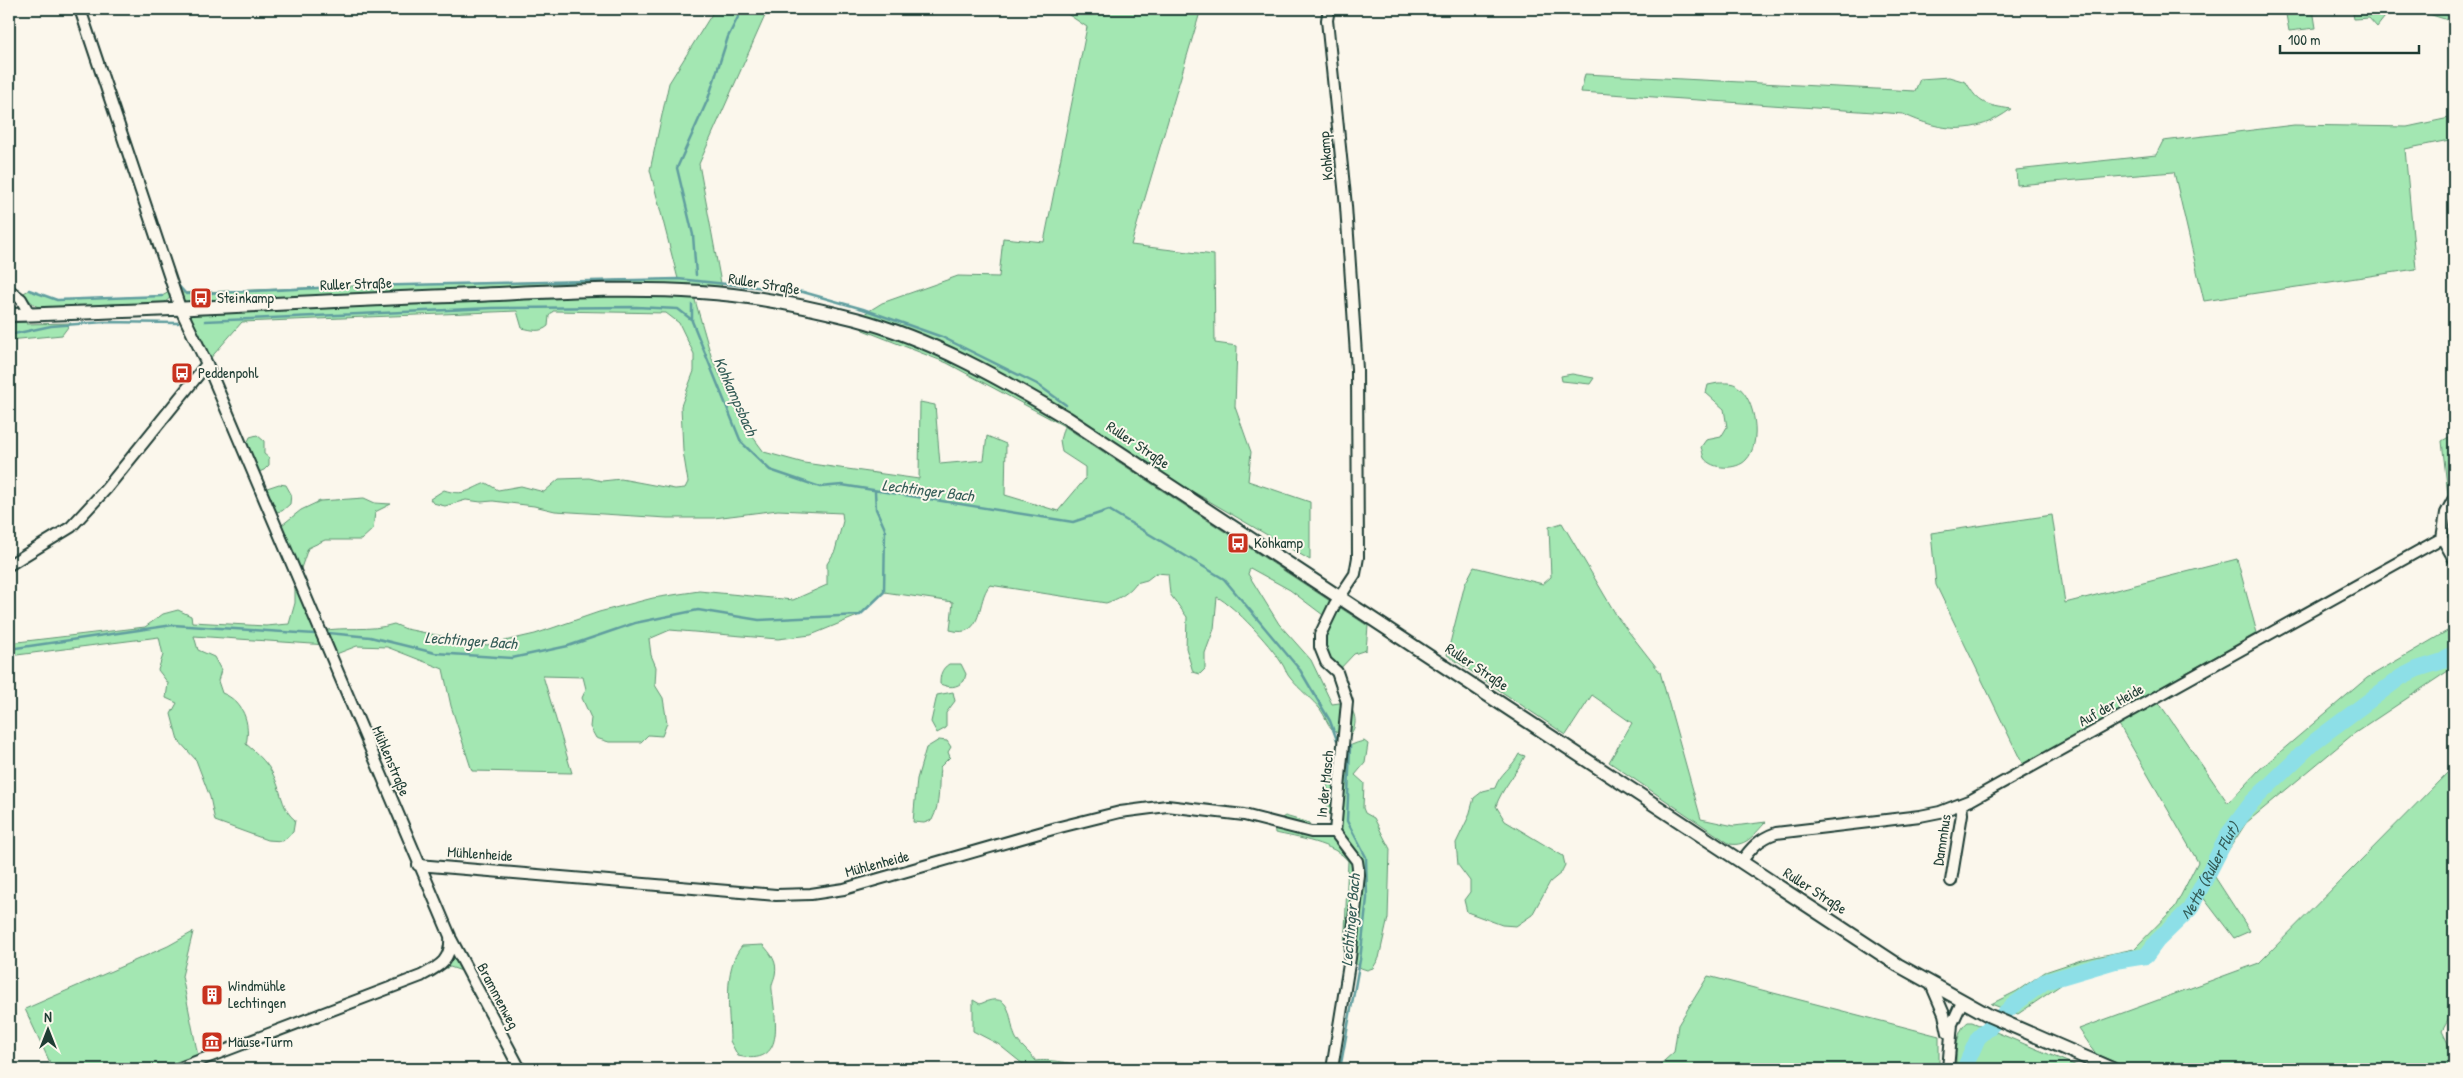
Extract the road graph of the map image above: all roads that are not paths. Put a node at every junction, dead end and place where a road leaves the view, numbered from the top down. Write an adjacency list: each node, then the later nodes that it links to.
1 (80, 9): 4 (street)
2 (1329, 9): 12 (street, Kohkamp)
3 (9, 290): 6 (street)
4 (180, 308): 6 (main road, Ruller Straße); 7 (street, Mühlenstraße); 12 (main road, Ruller Straße)
5 (9, 315): 6 (main road, Ruller Straße)
6 (30, 315)
7 (206, 364): 11 (street); 16 (street, Mühlenstraße)
8 (2454, 498): 9 (street)
9 (2442, 538): 10 (street); 13 (street, Auf der Heide)
10 (2454, 559)
11 (9, 565)
12 (1341, 596): 14 (street, In der Masch); 15 (main road, Ruller Straße)
13 (1961, 804): 15 (street, Auf der Heide); 17 (street, Dammhus)
14 (1335, 832): 16 (street, Mühlenheide); 24 (street, In der Masch)
15 (1741, 862): 19 (main road, Ruller Straße)
16 (418, 865): 18 (street, Mühlenstraße)
17 (1951, 881)
18 (450, 936): 22 (street); 23 (street, Brammenweg)
19 (1931, 984): 20 (main road, Ruller Straße); 21 (street)
20 (1962, 1002): 21 (street); 26 (main road, Ruller Straße)
21 (1950, 1039): 25 (street)
22 (177, 1069)
23 (520, 1069)
24 (1332, 1069)
25 (1948, 1069)
26 (2112, 1069)

